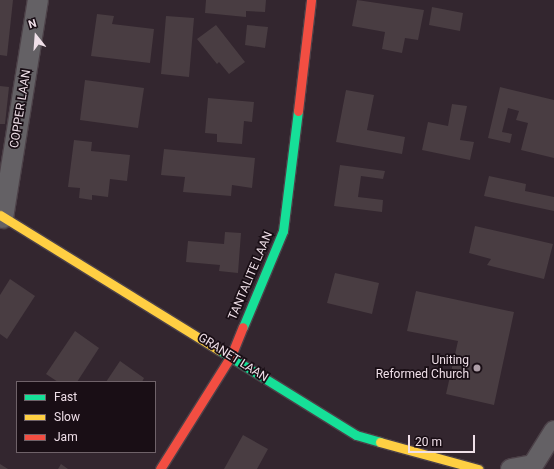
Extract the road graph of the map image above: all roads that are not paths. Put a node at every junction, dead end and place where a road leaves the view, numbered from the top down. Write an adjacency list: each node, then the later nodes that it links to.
1 (38, 0): 3 (street, COPPER LAAN)
2 (312, 0): 4 (street, TANTALITE LAAN)
3 (2, 217): 4 (street, GRANET LAAN)
4 (230, 356): 6 (street, TANTALITE LAAN); 7 (street, GRANET LAAN)
5 (554, 430): 8 (street)
6 (160, 469)
7 (478, 469)
8 (511, 469)

